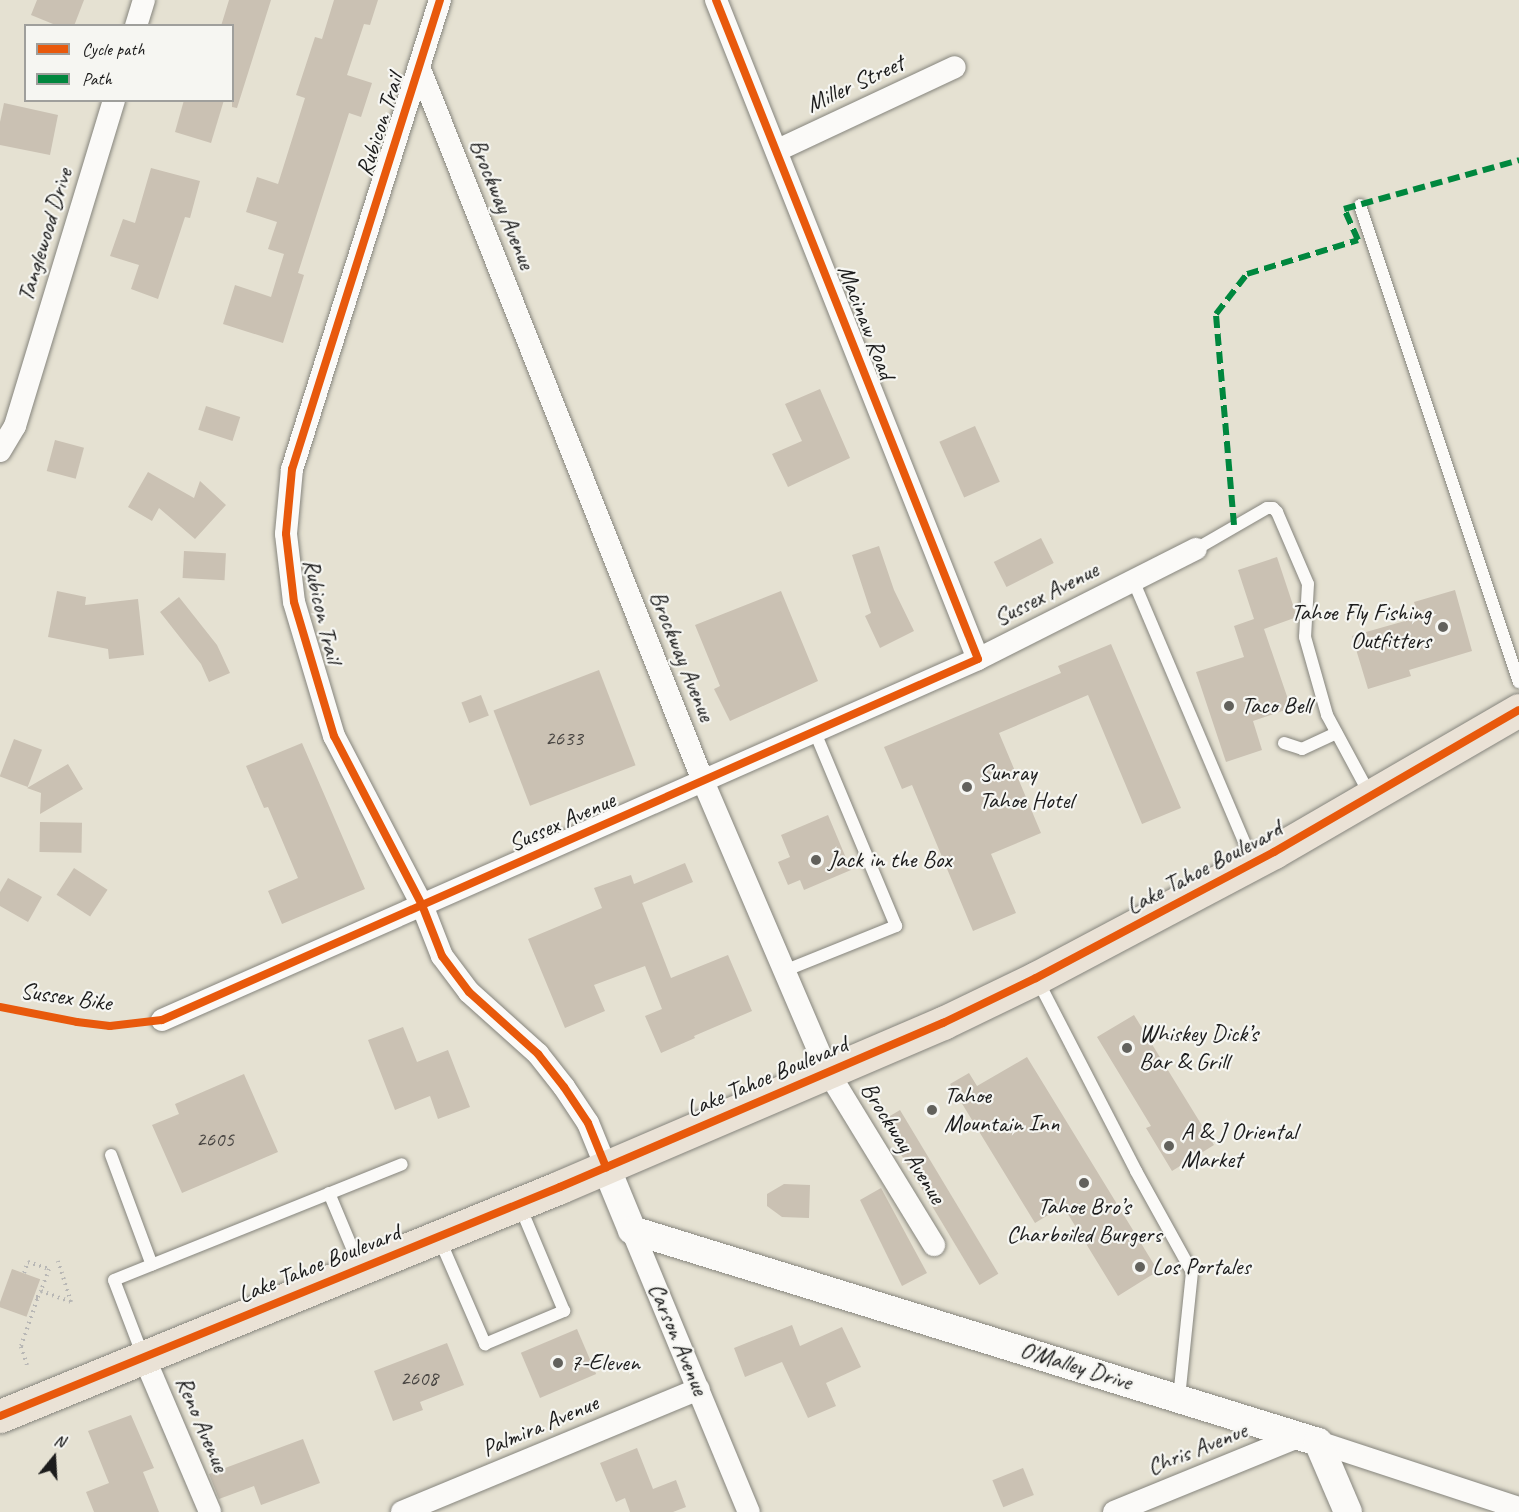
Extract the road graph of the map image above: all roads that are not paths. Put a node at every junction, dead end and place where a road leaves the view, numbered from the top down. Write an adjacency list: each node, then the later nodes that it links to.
1 (144, 0): 4 (street)
2 (440, 0): 5 (street, Rubicon Trail)
3 (716, 0): 8 (street, Macinaw Road)
4 (137, 24)
5 (419, 68): 19 (street, Brockway Avenue); 22 (street, Rubicon Trail)
6 (955, 68): 8 (street, Miller Street)
7 (113, 102): 10 (street, Tanglewood Drive)
8 (778, 150): 13 (street, Macinaw Road)
9 (1360, 205): 14 (lane)
10 (0, 451)
11 (1196, 549): 12 (street, Sussex Avenue); 17 (lane)
12 (1133, 580): 13 (street, Sussex Avenue); 21 (lane)
13 (978, 659): 16 (street, Sussex Avenue)
14 (1519, 682)
15 (1519, 710): 20 (highway, Lake Tahoe Boulevard)
16 (815, 732): 19 (street, Sussex Avenue); 23 (lane)
17 (1336, 733): 18 (lane); 20 (lane)
18 (1284, 743)
19 (703, 781): 22 (street, Sussex Avenue); 23 (street, Brockway Avenue)
20 (1371, 798): 21 (highway, Lake Tahoe Boulevard)
21 (1253, 863): 24 (highway, Lake Tahoe Boulevard)
22 (422, 904): 25 (street, Sussex Avenue); 29 (street, Rubicon Trail)
23 (784, 971): 26 (street, Brockway Avenue)
24 (1036, 978): 26 (highway, Lake Tahoe Boulevard); 39 (lane)
25 (162, 1020)
26 (828, 1072): 29 (highway, Lake Tahoe Boulevard); 34 (street, Brockway Avenue)
27 (111, 1155): 35 (lane)
28 (402, 1164): 30 (lane)
29 (606, 1167): 31 (highway, Lake Tahoe Boulevard); 32 (street, Carson Avenue)
30 (329, 1193): 35 (lane); 36 (lane)
31 (519, 1204): 33 (highway, Lake Tahoe Boulevard); 33 (lane)
32 (632, 1230): 38 (street, Carson Avenue); 39 (street, O'Malley Drive)
33 (438, 1237): 36 (highway, Lake Tahoe Boulevard)
34 (934, 1245)
35 (152, 1265): 37 (lane)
36 (361, 1269): 37 (highway, Lake Tahoe Boulevard)
37 (144, 1357): 40 (highway, Lake Tahoe Boulevard); 43 (street, Reno Avenue)
38 (699, 1389): 44 (street, Palmira Avenue); 45 (street, Carson Avenue)
39 (1179, 1398): 41 (street, O'Malley Drive)
40 (0, 1416)
41 (1309, 1439): 42 (street, O'Malley Drive); 46 (street, Chris Avenue); 47 (street)
42 (1519, 1508)
43 (210, 1512)
44 (402, 1512)
45 (749, 1512)
46 (1114, 1512)
47 (1348, 1512)

